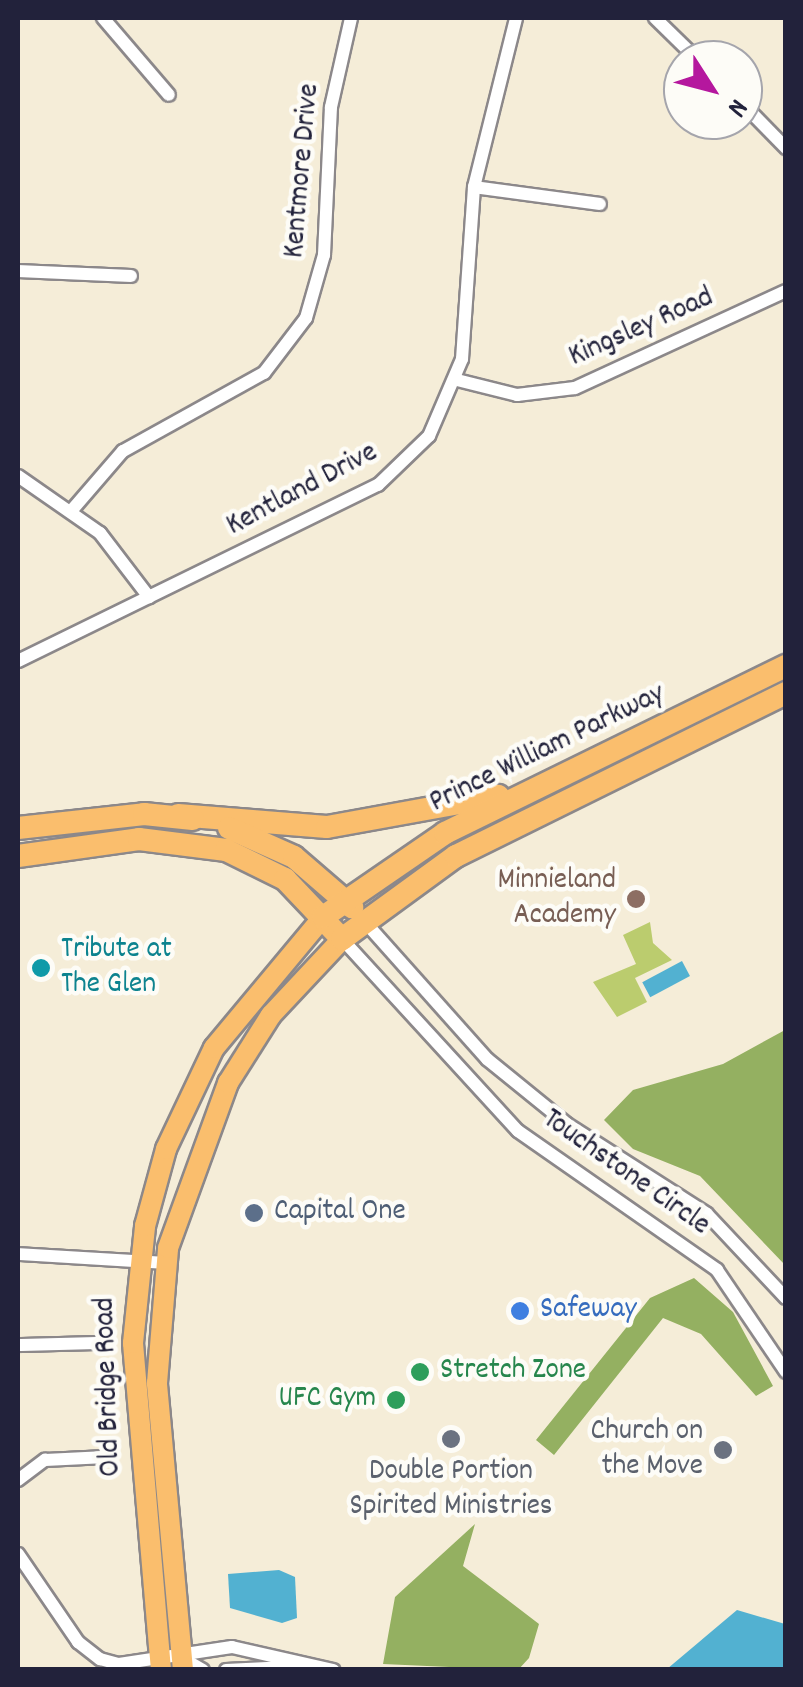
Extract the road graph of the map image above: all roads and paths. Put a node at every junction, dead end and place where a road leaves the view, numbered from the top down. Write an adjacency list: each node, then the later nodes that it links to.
1 (102, 18): 6 (street)
2 (351, 18): 16 (street, Kentmore Drive)
3 (516, 18): 9 (street, Kentland Drive)
4 (655, 18): 5 (street)
5 (678, 40)
6 (169, 95)
7 (763, 124): 8 (street)
8 (786, 148)
9 (474, 187): 10 (street); 14 (street, Kentland Drive)
10 (600, 204)
11 (18, 271): 12 (street)
12 (131, 276)
13 (786, 292): 14 (street, Kingsley Road)
14 (457, 380): 17 (street, Kentland Drive)
15 (18, 476): 16 (street)
16 (72, 510): 17 (street)
17 (149, 597): 18 (street, Kentland Drive)
18 (18, 661)
19 (786, 666): 21 (highway, Prince William Parkway)
20 (786, 692): 28 (highway, Prince William Parkway)
21 (572, 770): 22 (highway); 26 (highway, Prince William Parkway)
22 (178, 816): 23 (highway); 26 (highway)
23 (18, 828)
24 (29, 854): 25 (street); 27 (highway)
25 (18, 868)
26 (344, 899): 27 (highway, Prince William Parkway); 28 (highway)
27 (323, 916): 29 (highway); 31 (main road, Old Bridge Road)
28 (364, 921): 29 (highway, Prince William Parkway); 33 (street, Touchstone Circle)
29 (342, 939): 32 (main road, Old Bridge Road); 36 (street, Touchstone Circle)
30 (18, 1254): 31 (street)
31 (139, 1259): 32 (street); 41 (main road, Old Bridge Road)
32 (165, 1263): 40 (main road, Old Bridge Road)
33 (786, 1298)
34 (100, 1343): 35 (street)
35 (18, 1345)
36 (786, 1372)
37 (106, 1457): 38 (street)
38 (18, 1480)
39 (18, 1554): 41 (street)
40 (183, 1664): 41 (street); 42 (street); 43 (street)
41 (160, 1665)
42 (314, 1665): 44 (street); 45 (street)
43 (203, 1670)
44 (226, 1670)
45 (334, 1670)

